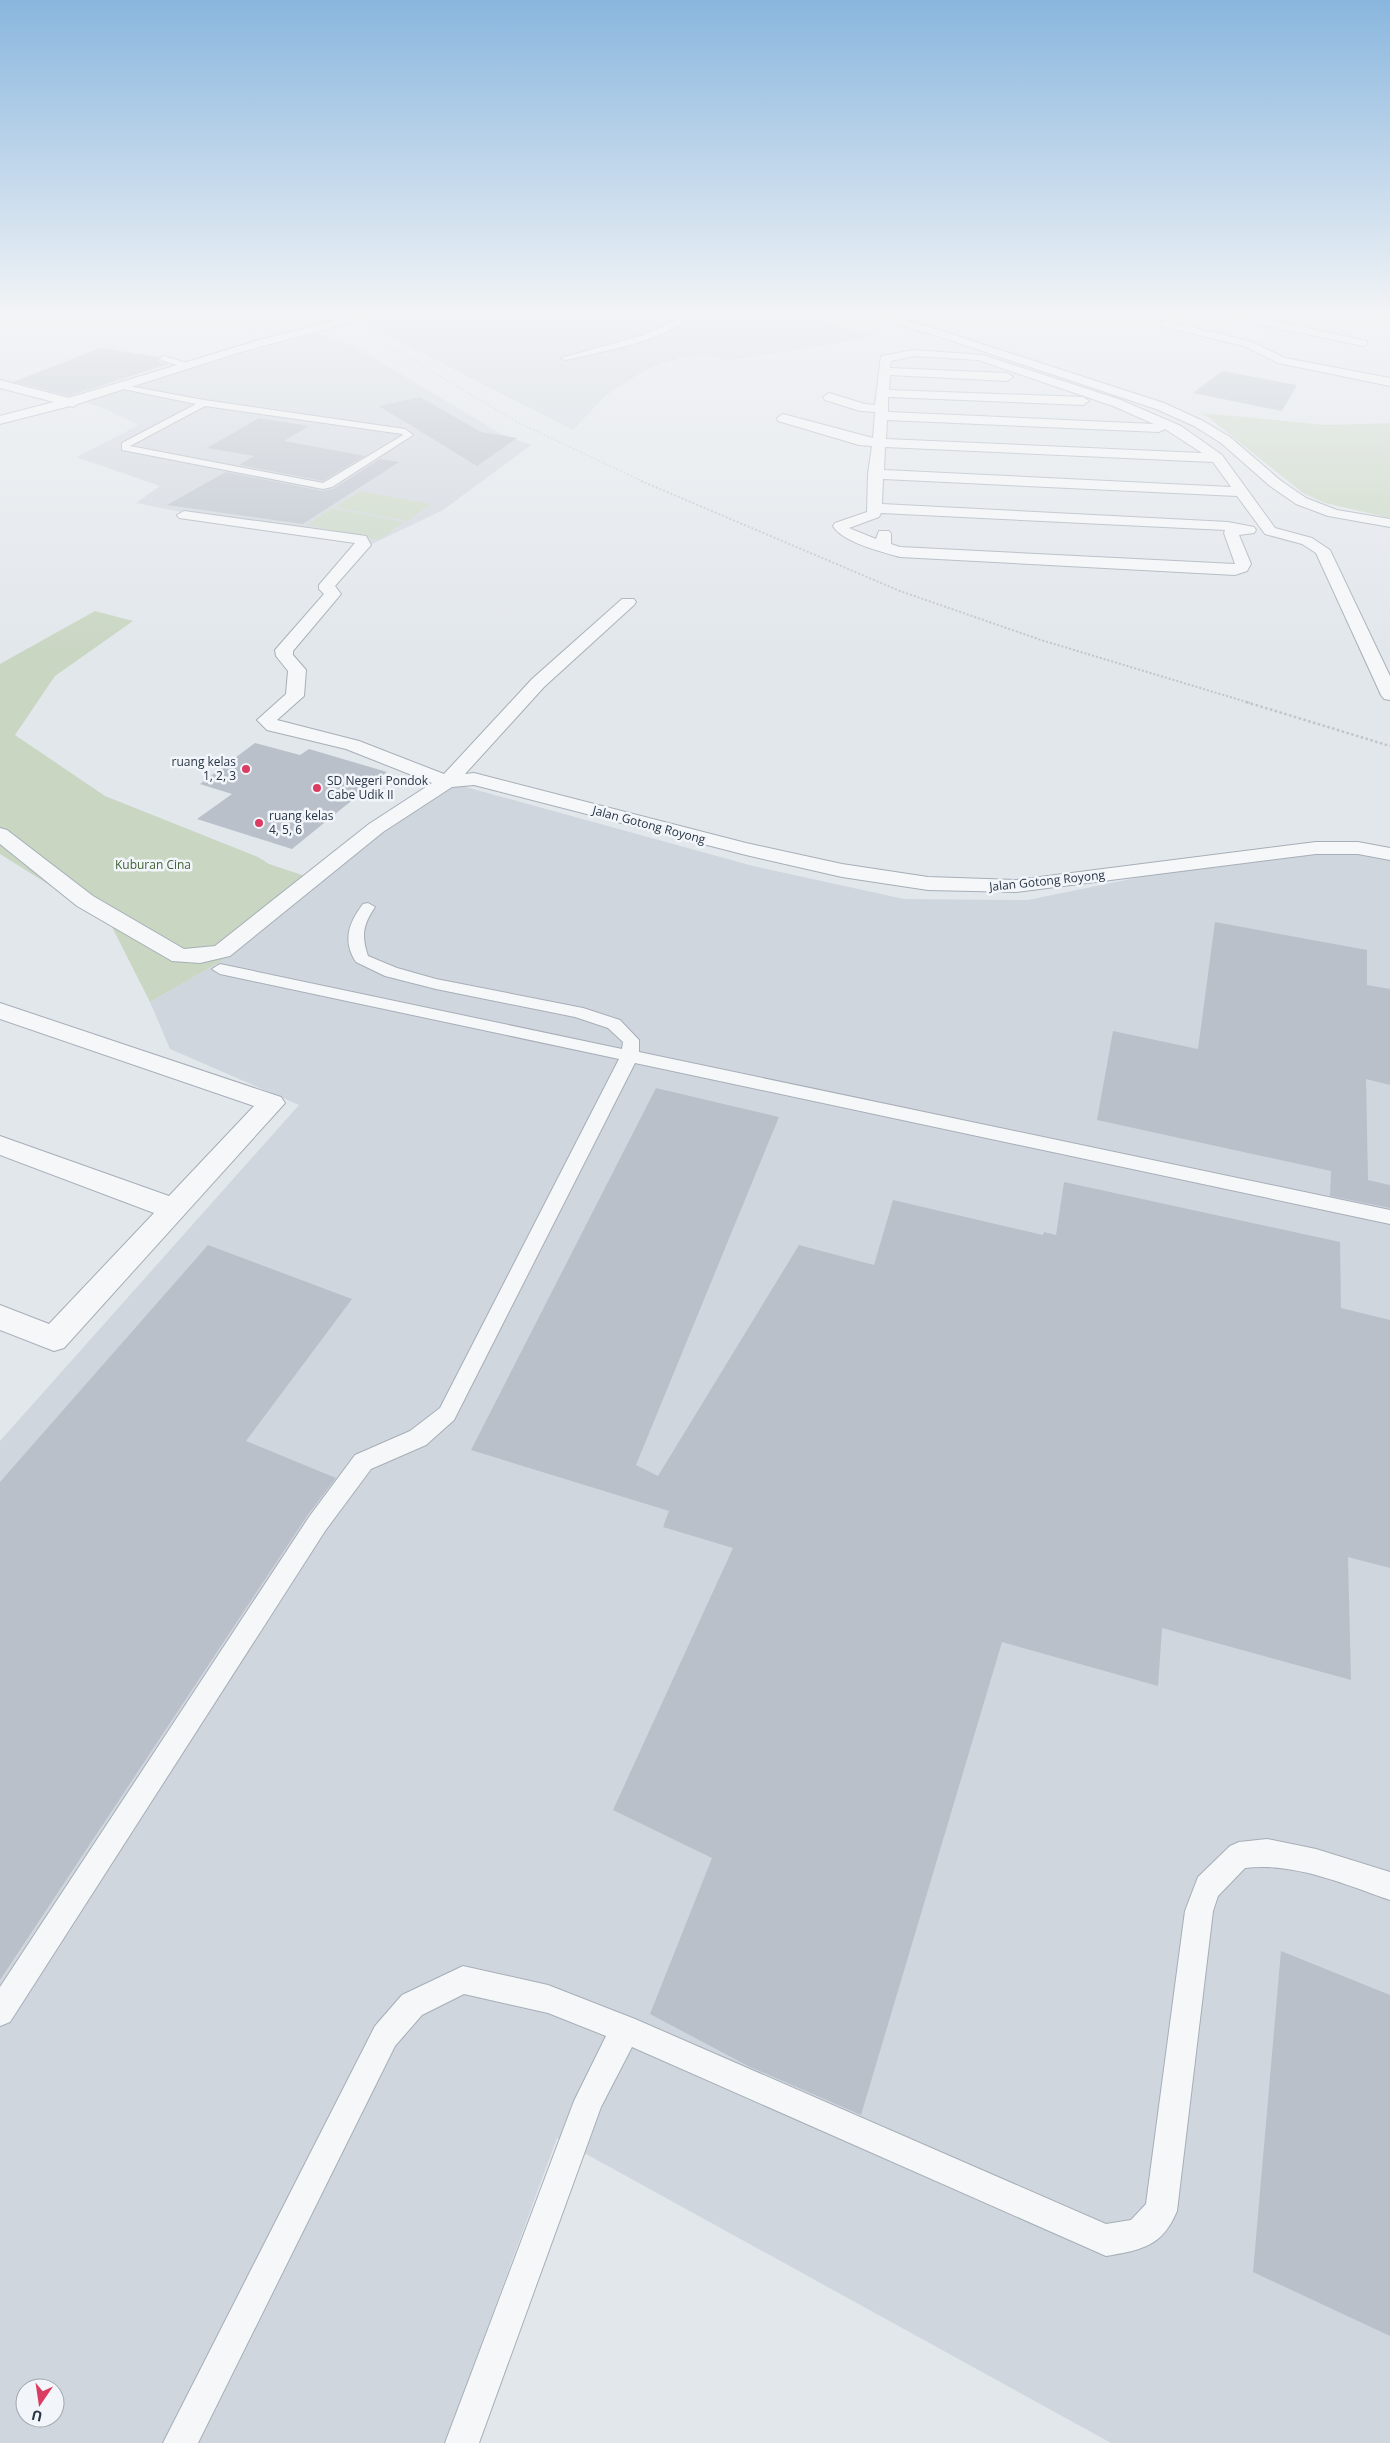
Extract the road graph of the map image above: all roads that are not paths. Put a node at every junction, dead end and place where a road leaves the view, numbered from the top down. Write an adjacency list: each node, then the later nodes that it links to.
1 (164, 424): 2 (lane)
2 (350, 424)
3 (803, 424): 10 (street)
4 (885, 424): 10 (street)
5 (1079, 424): 9 (street)
6 (1165, 424): 9 (street)
7 (1198, 424): 17 (street)
8 (1213, 424): 16 (street)
9 (1176, 429): 11 (street)
10 (886, 443): 11 (street); 12 (street)
11 (1217, 458): 13 (street)
12 (882, 474): 13 (street); 14 (street)
13 (1242, 492): 18 (street)
14 (880, 511): 19 (street); 20 (street); 20 (street)
15 (184, 515): 23 (street)
16 (1390, 520)
17 (1390, 524)
18 (1270, 531): 19 (street); 22 (street)
19 (1235, 532): 20 (street)
20 (887, 550)
21 (628, 602): 23 (street)
22 (1390, 695)
23 (447, 782): 24 (street, Jalan Gotong Royong); 25 (street, Jalan Gotong Royong)
24 (0, 834)
25 (1390, 854)
26 (368, 907): 29 (lane)
27 (220, 969): 29 (lane)
28 (0, 1011): 31 (street)
29 (630, 1055): 32 (lane); 35 (lane)
30 (0, 1145): 31 (street)
31 (174, 1209): 33 (street)
32 (1390, 1217)
33 (0, 1317)
34 (1390, 1886): 36 (lane)
35 (0, 2012)
36 (625, 2029): 37 (lane); 38 (lane)
37 (180, 2443)
38 (462, 2443)

